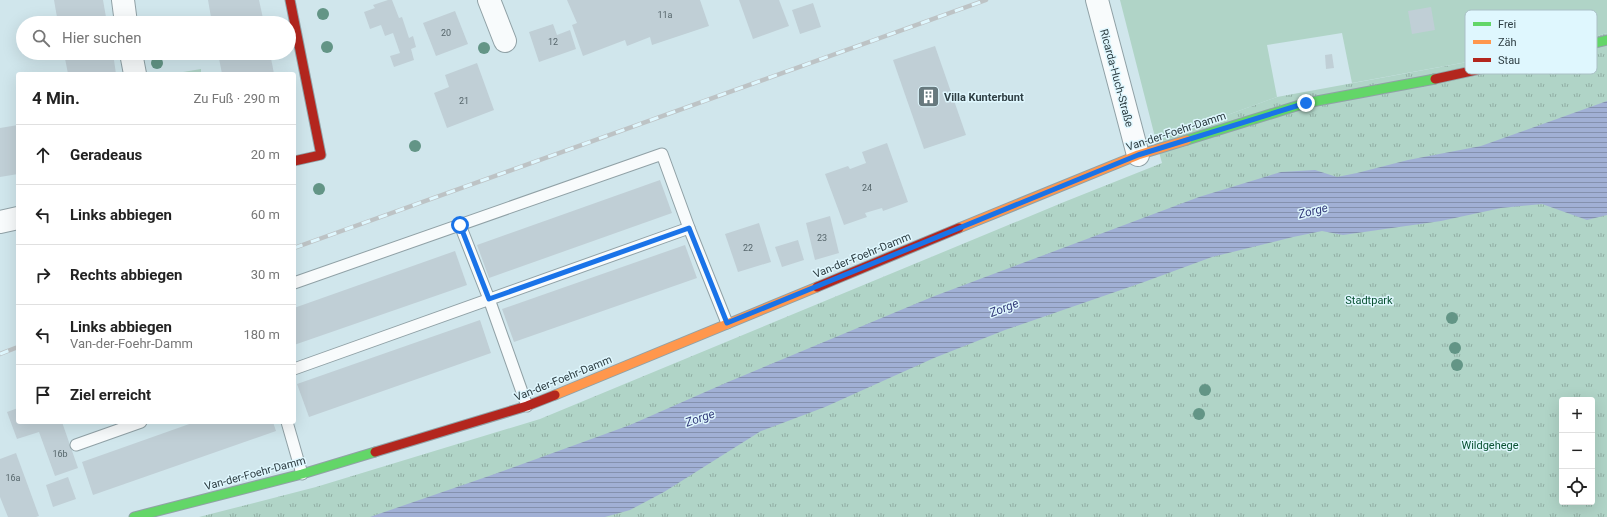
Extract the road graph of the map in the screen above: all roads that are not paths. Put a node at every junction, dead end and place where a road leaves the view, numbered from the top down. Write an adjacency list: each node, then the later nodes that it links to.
1 (123, 0): 5 (street)
2 (290, 0): 6 (street)
3 (489, 0): 9 (street)
4 (1097, 0): 14 (street, Ricarda-Huch-Straße)
5 (125, 16)
6 (293, 16)
7 (296, 30): 15 (street)
8 (1607, 40): 10 (street, Van-der-Foehr-Damm)
9 (505, 41)
10 (1597, 43)
11 (132, 60): 12 (street)
12 (135, 72)
13 (1465, 72): 14 (street, Van-der-Foehr-Damm)
14 (1138, 155): 22 (street, Van-der-Foehr-Damm)
15 (296, 161)
16 (16, 218): 17 (street)
17 (0, 222)
18 (460, 225): 19 (lane); 20 (lane); 21 (lane)
19 (689, 228): 21 (lane); 22 (lane)
20 (296, 282)
21 (489, 299): 23 (lane); 24 (lane)
22 (727, 323): 24 (street, Van-der-Foehr-Damm)
23 (296, 368)
24 (527, 406): 28 (street, Van-der-Foehr-Damm)
25 (135, 424): 27 (lane)
26 (288, 424): 28 (lane)
27 (76, 445)
28 (302, 474): 29 (street, Van-der-Foehr-Damm)
29 (134, 517)

